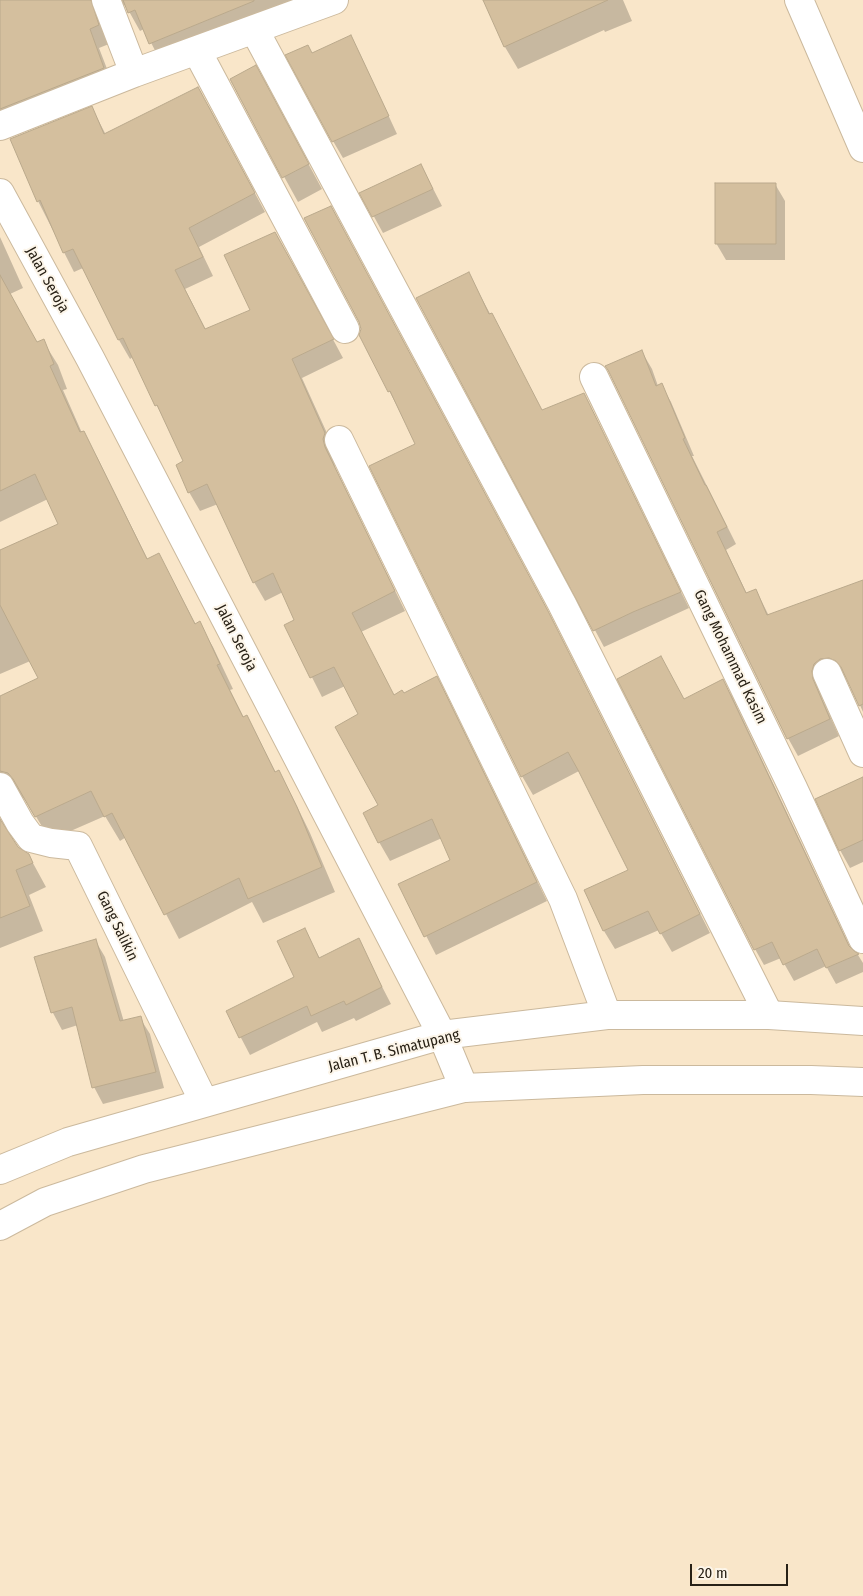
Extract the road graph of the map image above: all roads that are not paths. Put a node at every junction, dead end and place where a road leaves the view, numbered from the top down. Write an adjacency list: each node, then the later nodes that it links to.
1 (106, 0): 6 (street)
2 (334, 0): 4 (street)
3 (799, 0): 8 (street)
4 (254, 29): 5 (street); 18 (street)
5 (197, 50): 6 (street); 10 (street)
6 (134, 73): 7 (street)
7 (0, 126)
8 (863, 148)
9 (0, 193): 20 (street, Jalan Seroja)
10 (346, 329)
11 (594, 377): 16 (street, Gang Mohammad Kasim)
12 (338, 440): 17 (street)
13 (827, 673): 14 (street)
14 (863, 752)
15 (0, 787): 23 (street, Gang Salikin)
16 (863, 939)
17 (607, 1015): 18 (street, Jalan T. B. Simatupang); 20 (street, Jalan T. B. Simatupang)
18 (769, 1015): 19 (street, Jalan T. B. Simatupang)
19 (863, 1021)
20 (442, 1035): 22 (street, Jalan Seroja); 23 (street, Jalan T. B. Simatupang)
21 (863, 1082): 22 (street)
22 (464, 1088): 25 (street)
23 (204, 1102): 24 (street, Jalan T. B. Simatupang)
24 (0, 1170)
25 (0, 1226)

